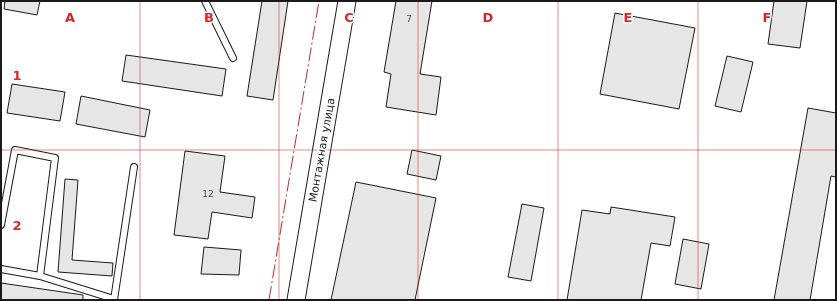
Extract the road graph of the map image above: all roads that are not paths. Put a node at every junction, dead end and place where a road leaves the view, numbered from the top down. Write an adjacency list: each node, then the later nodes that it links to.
1 (205, 1): 3 (lane)
2 (347, 1): 9 (street, Монтажная улица)
3 (232, 58)
4 (134, 167): 8 (lane)
5 (1, 225): 7 (lane)
6 (1, 269): 7 (lane)
7 (40, 276): 8 (lane)
8 (114, 299)
9 (296, 300)

